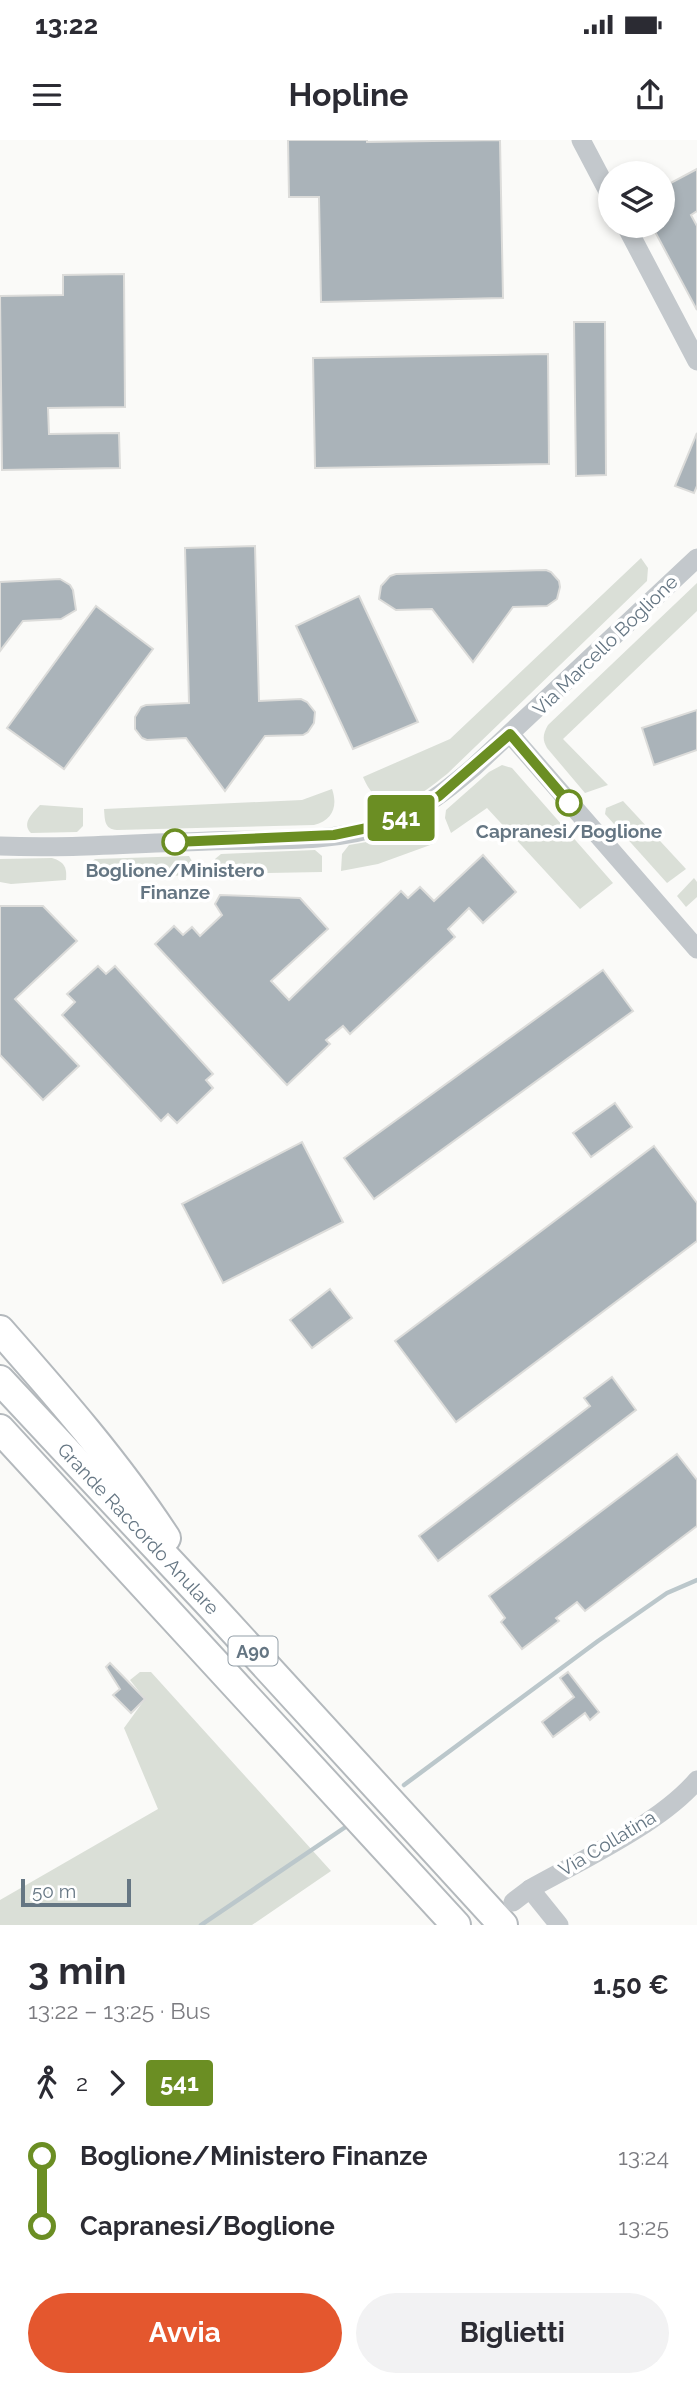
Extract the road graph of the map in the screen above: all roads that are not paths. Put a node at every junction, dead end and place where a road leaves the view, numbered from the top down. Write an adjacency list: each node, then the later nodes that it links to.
1 (581, 140): 2 (street)
2 (598, 172)
3 (632, 238): 4 (street)
4 (697, 360)
5 (697, 558): 6 (street, Via Marcello Boglione)
6 (510, 734): 7 (street, Via Marcello Boglione); 8 (street)
7 (0, 846)
8 (697, 949)
9 (0, 1330): 14 (highway)
10 (0, 1380): 14 (highway, Grande Raccordo Anulare / A90)
11 (0, 1429): 13 (highway, Grande Raccordo Anulare / A90)
12 (0, 1447): 13 (highway)
13 (66, 1501): 18 (highway, Grande Raccordo Anulare / A90)
14 (212, 1607): 17 (highway, Grande Raccordo Anulare / A90)
15 (697, 1780): 16 (street, Via Collatina)
16 (530, 1889): 17 (street, Via Collatina); 19 (street)
17 (508, 1913)
18 (456, 1925)
19 (559, 1925)

